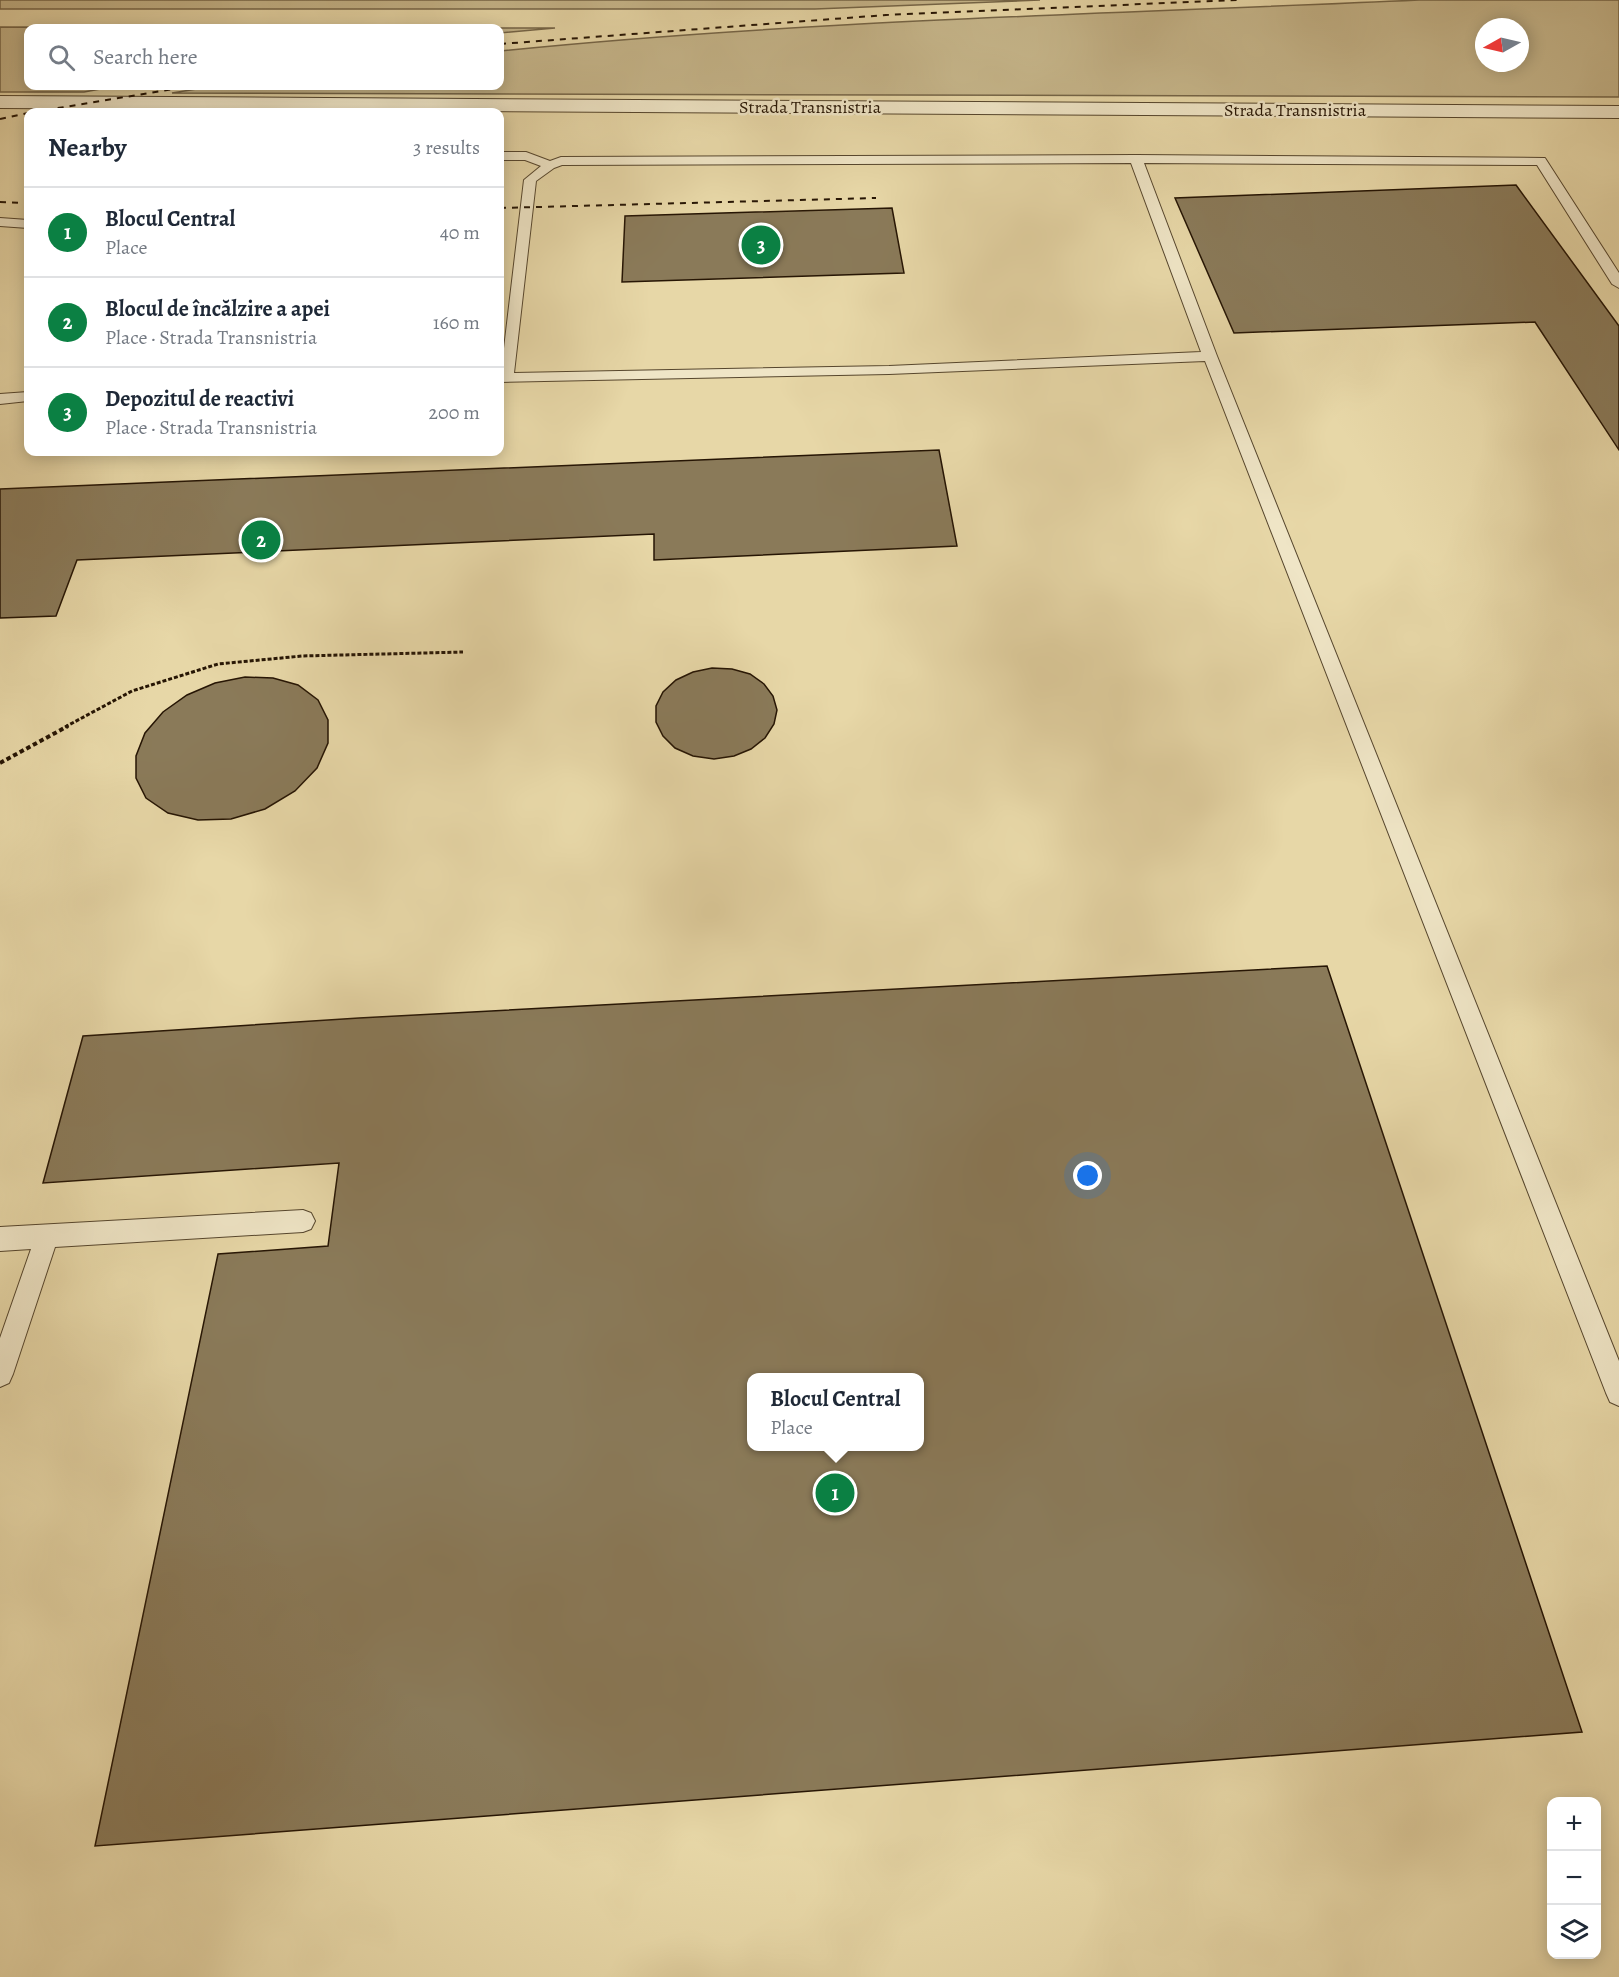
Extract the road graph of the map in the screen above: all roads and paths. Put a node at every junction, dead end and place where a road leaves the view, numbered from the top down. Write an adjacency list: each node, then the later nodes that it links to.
1 (0, 102): 2 (street, Strada Transnistria)
2 (1619, 112)
3 (504, 156): 5 (lane)
4 (1136, 159): 5 (lane); 8 (lane); 9 (lane)
5 (550, 165): 10 (lane)
6 (0, 222): 7 (lane)
7 (24, 224)
8 (1619, 284)
9 (1210, 356): 11 (lane); 20 (lane)
10 (504, 371)
11 (504, 378)
12 (24, 397): 13 (lane)
13 (0, 399)
14 (463, 652): 15 (path)
15 (0, 763)
16 (303, 1221): 17 (lane)
17 (47, 1236): 18 (lane); 19 (lane)
18 (0, 1239)
19 (0, 1374)
20 (1619, 1393)

